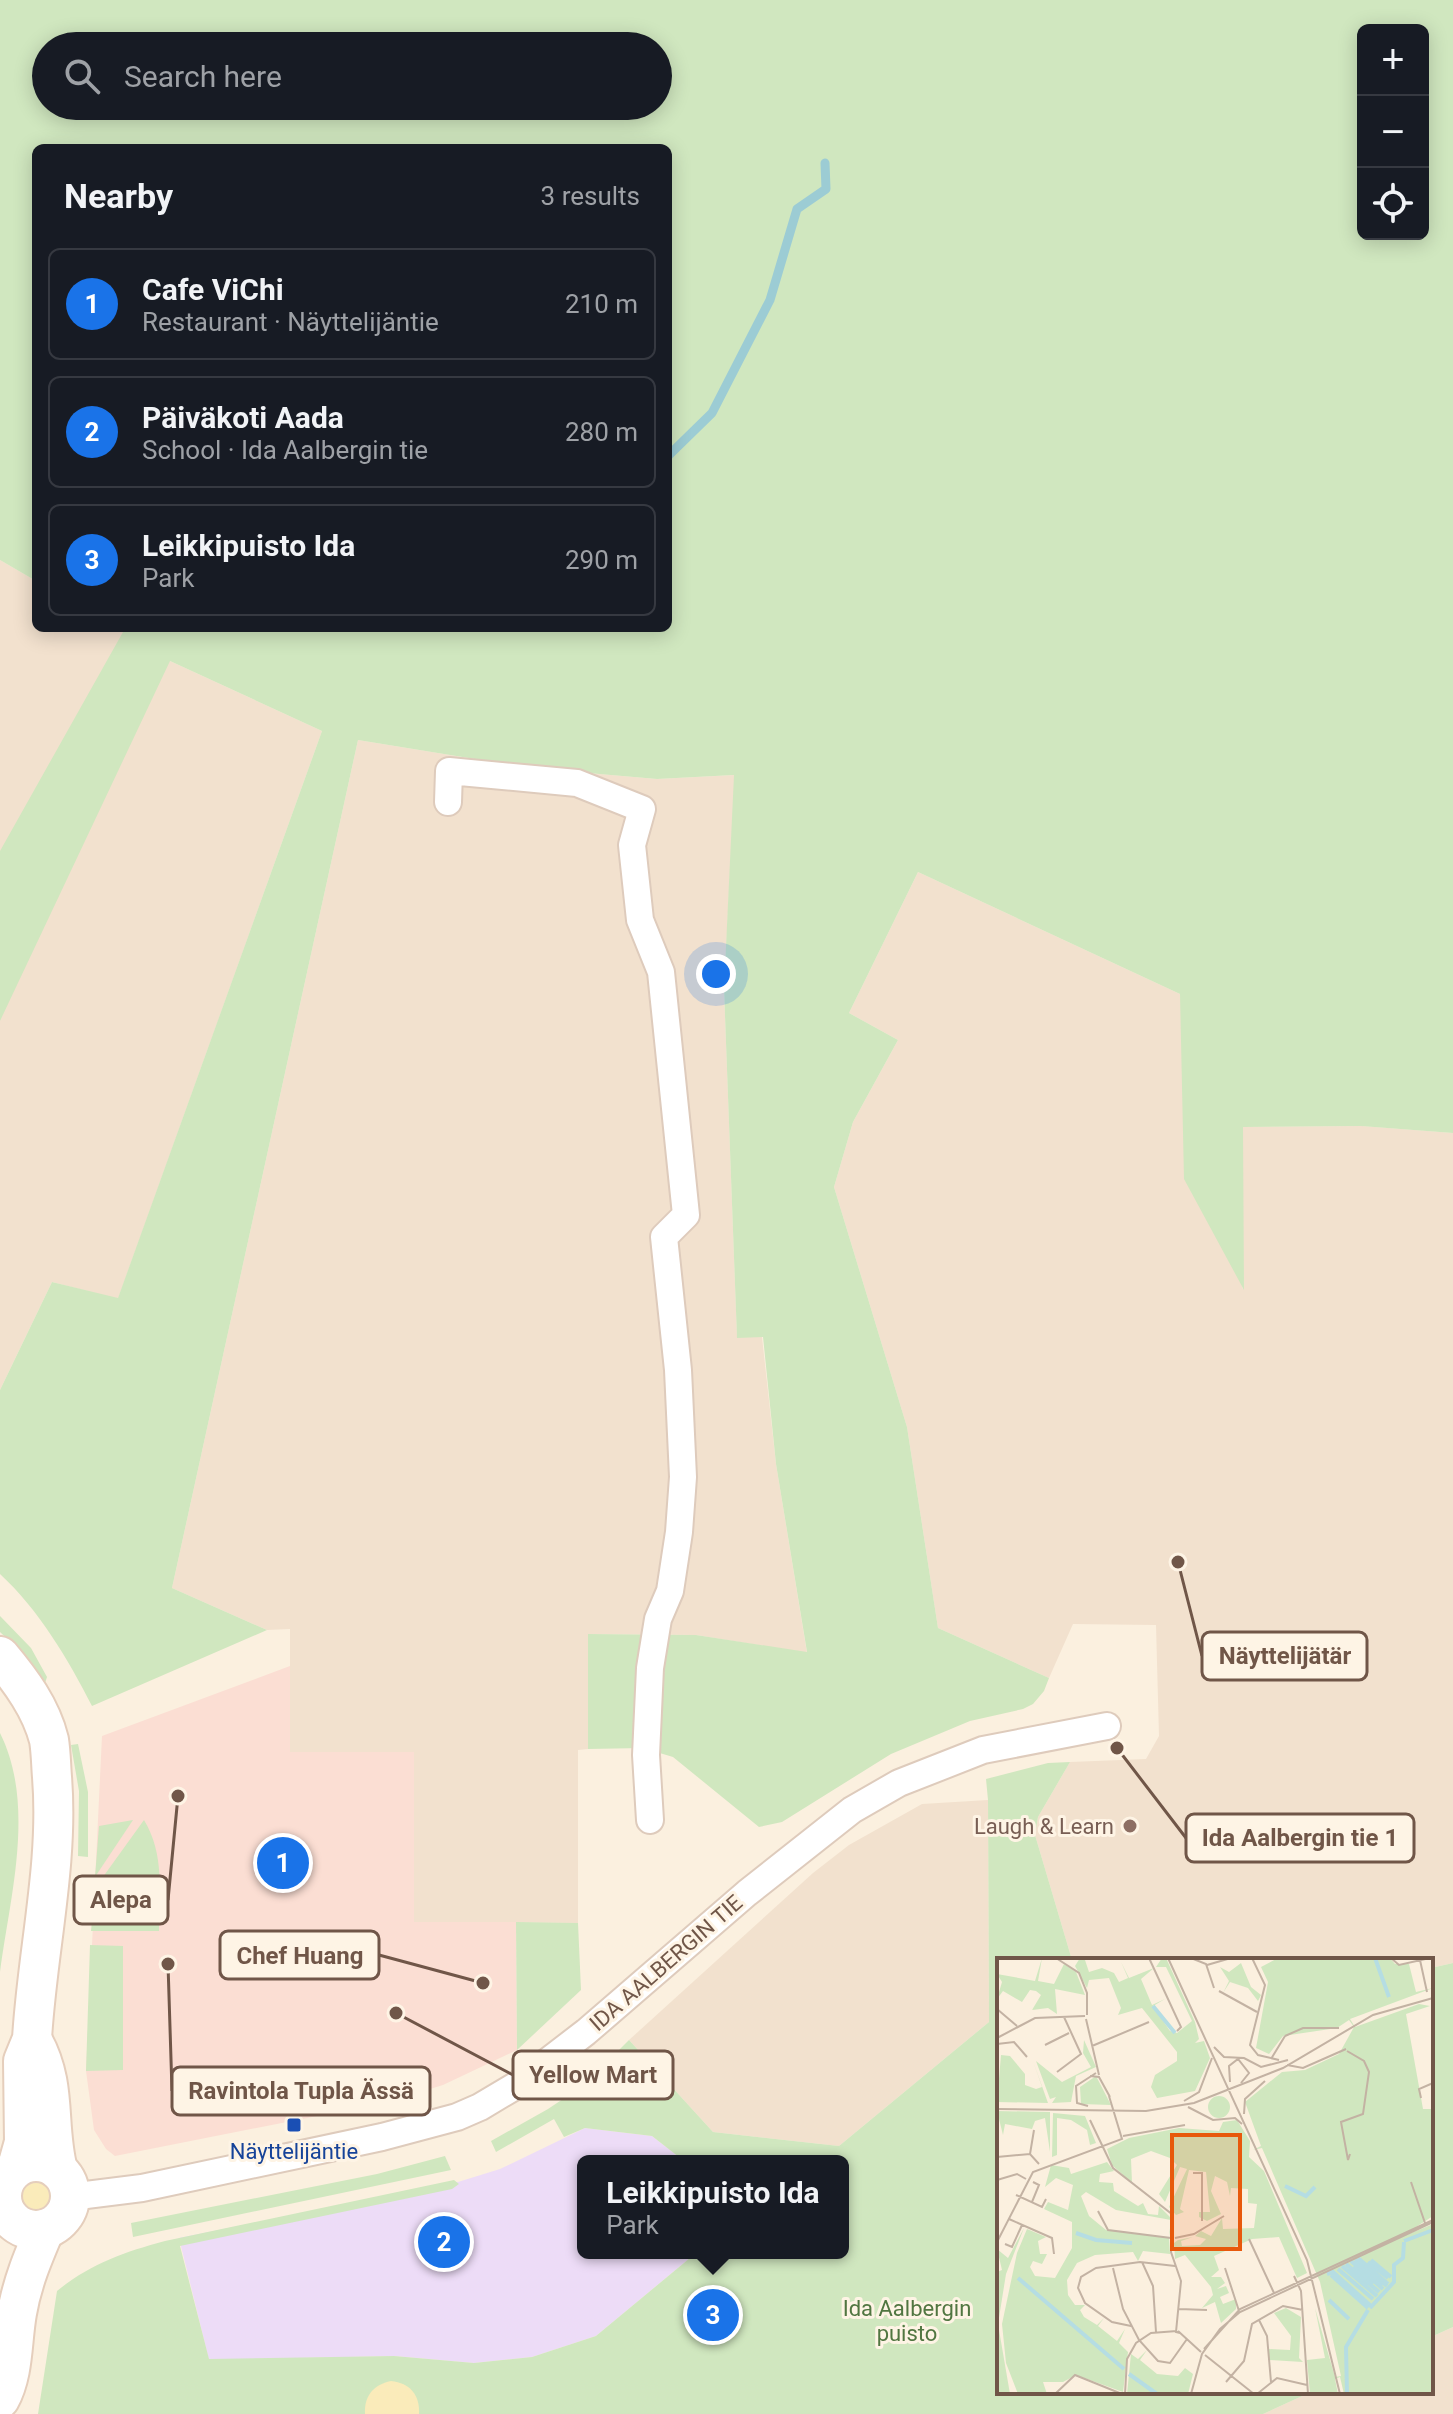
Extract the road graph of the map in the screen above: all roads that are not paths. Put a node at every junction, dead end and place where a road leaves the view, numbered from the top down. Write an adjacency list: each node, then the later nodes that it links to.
1 (448, 802): 4 (street)
2 (0, 1656): 5 (main road)
3 (1107, 1726): 6 (street, IDA AALBERGIN TIE)
4 (650, 1820)
5 (32, 2039): 6 (main road); 7 (main road)
6 (64, 2183): 7 (main road); 8 (main road)
7 (6, 2201): 8 (main road)
8 (45, 2229): 9 (main road)
9 (0, 2399)

